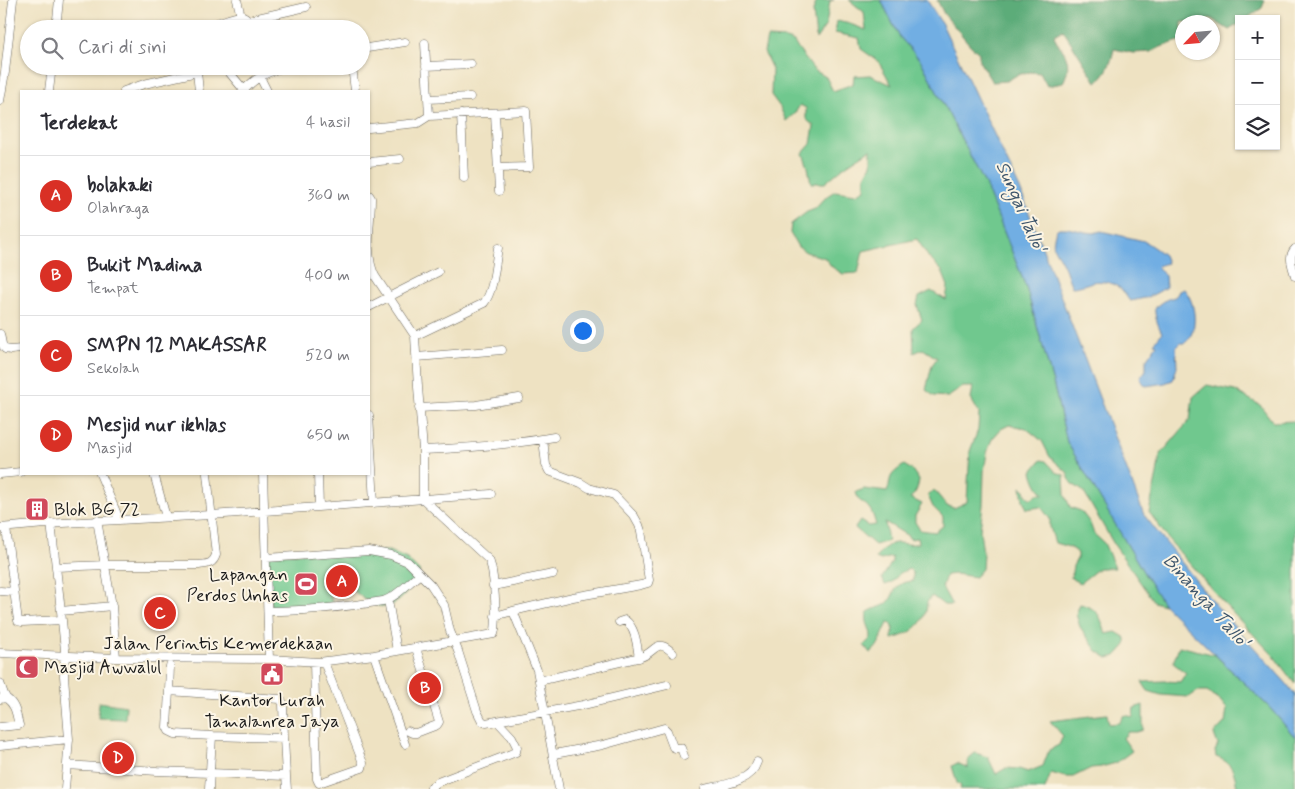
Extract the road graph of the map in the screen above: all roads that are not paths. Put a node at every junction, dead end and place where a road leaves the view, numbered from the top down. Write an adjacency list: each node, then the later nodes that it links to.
1 (13, 0): 14 (street)
2 (61, 0): 6 (street)
3 (237, 0): 5 (street)
4 (306, 7): 8 (street)
5 (241, 16): 7 (street); 8 (street)
6 (58, 20)
7 (225, 20)
8 (249, 20)
9 (405, 42): 11 (street)
10 (425, 43): 13 (street)
11 (370, 48)
12 (471, 64): 13 (street)
13 (426, 66): 31 (street)
14 (2, 72): 32 (street)
15 (51, 75): 23 (street)
16 (187, 75): 22 (street)
17 (197, 75): 25 (street)
18 (231, 75): 26 (street)
19 (262, 75): 21 (street)
20 (353, 75): 29 (street)
21 (260, 77): 27 (street); 28 (street)
22 (145, 88): 24 (street)
23 (49, 90)
24 (131, 90)
25 (199, 90)
26 (243, 90)
27 (245, 90)
28 (266, 90)
29 (355, 90)
30 (470, 97): 31 (street)
31 (428, 100): 35 (street)
32 (0, 101)
33 (495, 113): 34 (street); 39 (street); 39 (street)
34 (461, 114): 35 (street); 40 (street)
35 (429, 116): 36 (street)
36 (370, 128)
37 (400, 159): 38 (street)
38 (370, 162)
39 (498, 168): 41 (street)
40 (464, 178)
41 (499, 191)
42 (370, 196): 43 (street)
43 (370, 233)
44 (498, 248): 52 (street)
45 (1295, 249): 48 (street)
46 (370, 260): 49 (street)
47 (438, 272): 49 (street)
48 (1295, 276)
49 (389, 297): 50 (street); 52 (street)
50 (370, 306)
51 (0, 334): 53 (street)
52 (415, 336): 55 (street)
53 (20, 349)
54 (502, 350): 55 (street)
55 (417, 357): 57 (street)
56 (519, 398): 57 (street)
57 (419, 408): 61 (street)
58 (370, 433): 71 (street)
59 (554, 437): 60 (street)
60 (543, 439): 61 (street); 92 (street)
61 (423, 450): 70 (street)
62 (20, 472): 63 (street)
63 (0, 474)
64 (100, 475): 76 (street)
65 (154, 475): 75 (street)
66 (207, 475): 74 (street)
67 (263, 475): 73 (street)
68 (318, 475): 72 (street)
69 (491, 494): 70 (street)
70 (424, 499): 71 (street); 85 (street)
71 (374, 503): 72 (street)
72 (319, 507): 73 (street)
73 (264, 511): 74 (street); 80 (street)
74 (211, 515): 75 (street); 81 (street)
75 (166, 517): 76 (street)
76 (119, 519): 77 (street)
77 (97, 520): 78 (street); 81 (street)
78 (51, 523): 79 (street); 82 (street)
79 (3, 528): 87 (street)
80 (266, 558): 84 (street); 91 (street)
81 (106, 566): 82 (street); 89 (street)
82 (56, 567): 90 (street)
83 (553, 574): 85 (street)
84 (419, 575): 88 (street); 96 (street)
85 (494, 586): 93 (street)
86 (0, 591): 87 (street)
87 (14, 592): 94 (street)
88 (388, 600): 91 (street); 98 (street)
89 (112, 606): 90 (street); 103 (street)
90 (62, 611): 94 (street)
91 (268, 612): 105 (street)
92 (513, 612): 93 (street); 109 (street)
93 (496, 616): 96 (street, Jalan Perintis Kemerdekaan)
94 (62, 620): 101 (street)
95 (618, 622): 104 (street)
96 (455, 641): 97 (street, Jalan Perintis Kemerdekaan); 115 (street)
97 (416, 648): 98 (street, Jalan Perintis Kemerdekaan); 117 (street)
98 (397, 651): 102 (street, Jalan Perintis Kemerdekaan)
99 (673, 653): 104 (street)
100 (0, 655): 101 (street, Jalan Perintis Kemerdekaan)
101 (65, 656): 103 (street, Jalan Perintis Kemerdekaan); 120 (street)
102 (374, 656): 107 (street, Jalan Perintis Kemerdekaan); 121 (street)
103 (116, 658): 105 (street, Jalan Perintis Kemerdekaan)
104 (639, 658): 109 (street)
105 (269, 659): 106 (street, Jalan Perintis Kemerdekaan)
106 (314, 662): 107 (street, Jalan Perintis Kemerdekaan); 107 (street)
107 (324, 662)
108 (170, 666): 112 (street)
109 (540, 680): 114 (street)
110 (0, 683): 113 (street)
111 (667, 685): 114 (street)
112 (169, 691): 118 (street); 119 (street)
113 (3, 698): 116 (street)
114 (546, 712): 115 (street); 123 (street)
115 (498, 722): 132 (street)
116 (0, 727)
117 (408, 731)
118 (212, 736): 119 (street); 127 (street)
119 (284, 738): 128 (street)
120 (69, 739): 122 (street); 126 (street)
121 (405, 744)
122 (0, 746)
123 (554, 754): 124 (street); 133 (street)
124 (684, 756)
125 (757, 762): 134 (street)
126 (67, 765): 127 (street); 129 (street)
127 (210, 772): 128 (street); 130 (street)
128 (286, 776): 131 (street)
129 (65, 789)
130 (209, 789)
131 (287, 789)
132 (431, 789)
133 (559, 789)
134 (705, 789)

